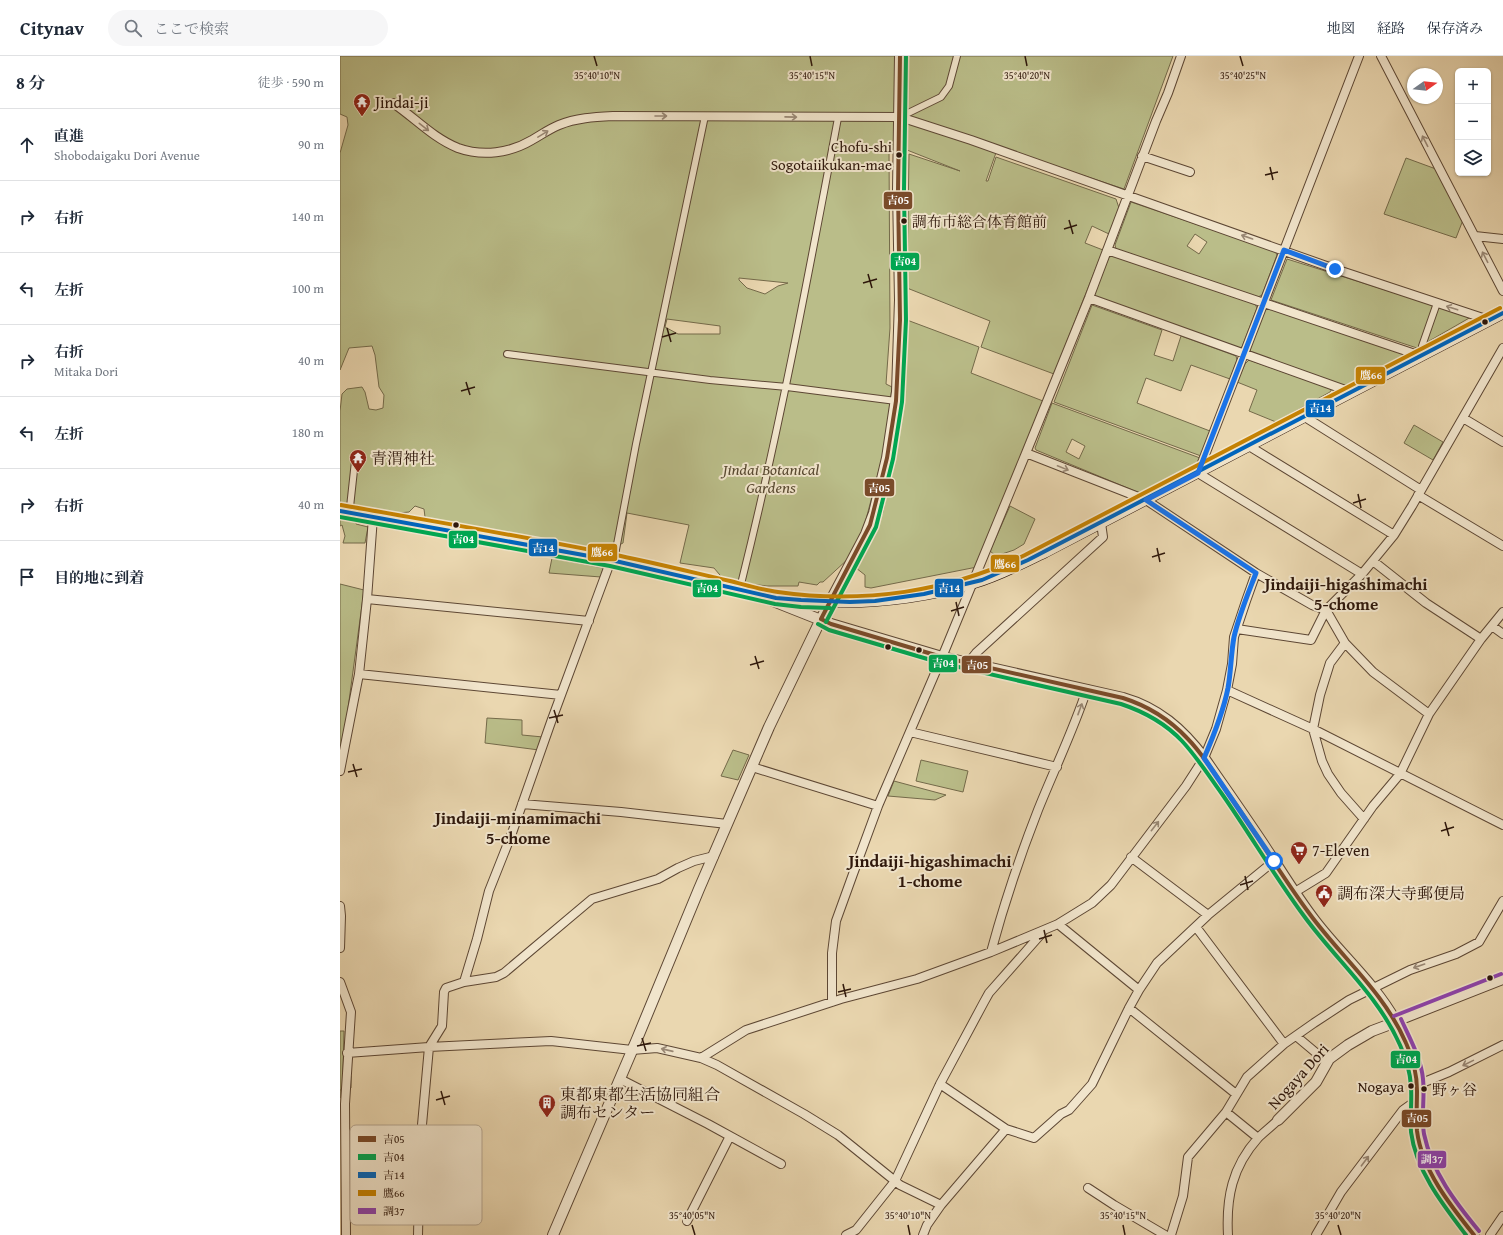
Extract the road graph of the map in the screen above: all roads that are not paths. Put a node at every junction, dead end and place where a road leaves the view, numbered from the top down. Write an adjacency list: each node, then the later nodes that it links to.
1 (900, 56): 9 (street)
2 (957, 56): 9 (street)
3 (1181, 56): 10 (street)
4 (1359, 56): 16 (street)
5 (1381, 56): 13 (street, one-way to 5)
6 (393, 103): 7 (street, one-way to 7)
7 (705, 116): 8 (street, one-way to 8); 27 (street)
8 (838, 118): 9 (street); 28 (street)
9 (900, 118): 12 (street); 30 (street)
10 (1142, 156): 11 (street); 12 (street)
11 (1190, 172)
12 (1127, 195): 15 (street); 16 (street, one-way to 12)
13 (1475, 236): 14 (street); 17 (street, one-way to 13)
14 (1503, 239)
15 (1107, 250): 18 (street); 19 (street)
16 (1284, 250): 19 (street); 20 (street)
17 (1503, 291)
18 (1089, 298): 26 (street); 35 (street)
19 (1264, 303): 24 (street); 26 (street)
20 (1437, 303): 22 (street, one-way to 20); 24 (street)
21 (1503, 313): 22 (main road)
22 (1489, 320): 24 (main road)
23 (1503, 348): 32 (street)
24 (1421, 351): 29 (main road)
25 (507, 354): 27 (street)
26 (1244, 354): 29 (street); 37 (street)
27 (651, 371): 28 (street); 45 (street)
28 (787, 387): 30 (street); 49 (street)
29 (1351, 392): 31 (main road)
30 (896, 401): 53 (street)
31 (1305, 417): 34 (main road); 38 (street)
32 (1463, 418): 33 (street); 38 (street)
33 (1503, 442)
34 (1249, 446): 37 (main road); 43 (street)
35 (1026, 453): 39 (street, one-way to 39); 50 (street)
36 (355, 461): 40 (street)
37 (1198, 473): 39 (main road); 48 (street)
38 (1419, 492): 43 (street); 44 (street)
39 (1146, 500): 42 (main road); 47 (street)
40 (345, 509): 41 (main road)
41 (373, 517): 45 (main road); 52 (street)
42 (1101, 523): 50 (main road); 64 (street)
43 (1394, 535): 46 (street)
44 (1503, 546)
45 (613, 558): 51 (main road); 57 (street)
46 (1373, 561): 48 (street); 61 (street)
47 (1256, 573): 54 (street); 59 (street)
48 (1362, 574): 54 (street)
49 (742, 580)
50 (973, 583): 53 (main road); 63 (street)
51 (751, 592): 53 (main road); 56 (street)
52 (368, 599): 57 (street); 65 (street)
53 (830, 602): 56 (street)
54 (1326, 610): 59 (street); 62 (street)
55 (1503, 612): 58 (street)
56 (821, 619): 63 (street); 73 (street)
57 (589, 621): 68 (street)
58 (1492, 626): 60 (street); 61 (street)
59 (1237, 629): 67 (street)
60 (1503, 634)
61 (1481, 639): 69 (street)
62 (1346, 643): 69 (street); 70 (street)
63 (942, 657): 64 (street); 71 (street)
64 (968, 663): 66 (street)
65 (359, 674): 68 (street); 75 (street)
66 (1087, 689): 72 (street); 74 (street, one-way to 66)
67 (1227, 690): 70 (street); 72 (street)
68 (561, 695): 77 (street)
69 (1430, 714): 76 (street)
70 (1313, 729): 76 (street); 79 (street)
71 (910, 732): 74 (street); 78 (street)
72 (1204, 758): 83 (street, one-way to 72); 84 (street)
73 (752, 767): 78 (street); 80 (street)
74 (1057, 767): 93 (street)
75 (340, 771)
76 (1400, 774): 79 (street); 81 (street)
77 (522, 804): 80 (street); 96 (street)
78 (878, 806): 99 (street)
79 (1364, 819): 85 (street)
80 (727, 824): 82 (street)
81 (1503, 825)
82 (714, 856): 96 (street); 106 (street)
83 (1131, 857): 88 (street); 89 (street)
84 (1274, 861): 85 (street); 88 (street)
85 (1294, 892): 97 (street)
86 (1503, 901): 97 (street, one-way to 97)
87 (340, 906): 92 (street)
88 (1208, 915): 90 (street)
89 (1058, 924): 91 (street); 98 (street)
90 (1196, 927): 98 (street); 103 (street)
91 (1044, 931): 93 (street); 111 (street)
92 (340, 948)
93 (991, 952): 99 (street)
94 (1503, 980): 101 (street, Nogaya Dori)
95 (340, 982): 107 (street)
96 (464, 982): 105 (street)
97 (1373, 989): 101 (street); 102 (street)
98 (1139, 990): 100 (street)
99 (832, 1002): 108 (street)
100 (1129, 1008): 113 (street); 119 (street)
101 (1396, 1022): 109 (street, Nogaya Dori); 112 (street)
102 (1296, 1036): 103 (street); 109 (street)
103 (1284, 1044): 113 (street)
104 (1503, 1045): 112 (street, one-way to 112)
105 (429, 1046): 106 (street); 107 (street); 118 (street)
106 (632, 1050): 108 (street, one-way to 106); 110 (street)
107 (347, 1053): 114 (street)
108 (701, 1058): 123 (street)
109 (1327, 1062): 117 (street, Nogaya Dori)
110 (620, 1079): 120 (street); 131 (street)
111 (940, 1084): 119 (street); 123 (street)
112 (1417, 1085): 115 (street)
113 (1236, 1094): 116 (street)
114 (342, 1104): 129 (street)
115 (1413, 1105): 137 (street, one-way to 115); 138 (street)
116 (1226, 1112): 121 (street); 135 (street)
117 (1278, 1120): 121 (street, Nogaya Dori)
118 (422, 1125)
119 (1006, 1129): 125 (street)
120 (730, 1136): 122 (street); 127 (street)
121 (1258, 1138): 136 (street, Nogaya Dori)
122 (781, 1164)
123 (896, 1181): 125 (street); 132 (street)
124 (1088, 1188): 134 (street)
125 (941, 1205): 133 (street)
126 (1503, 1216): 139 (street)
127 (687, 1221)
128 (418, 1225): 130 (street)
129 (346, 1235)
130 (418, 1235)
131 (554, 1235)
132 (846, 1235)
133 (923, 1235)
134 (1165, 1235)
135 (1170, 1235)
136 (1228, 1235)
137 (1316, 1235)
138 (1474, 1235)
139 (1490, 1235)

